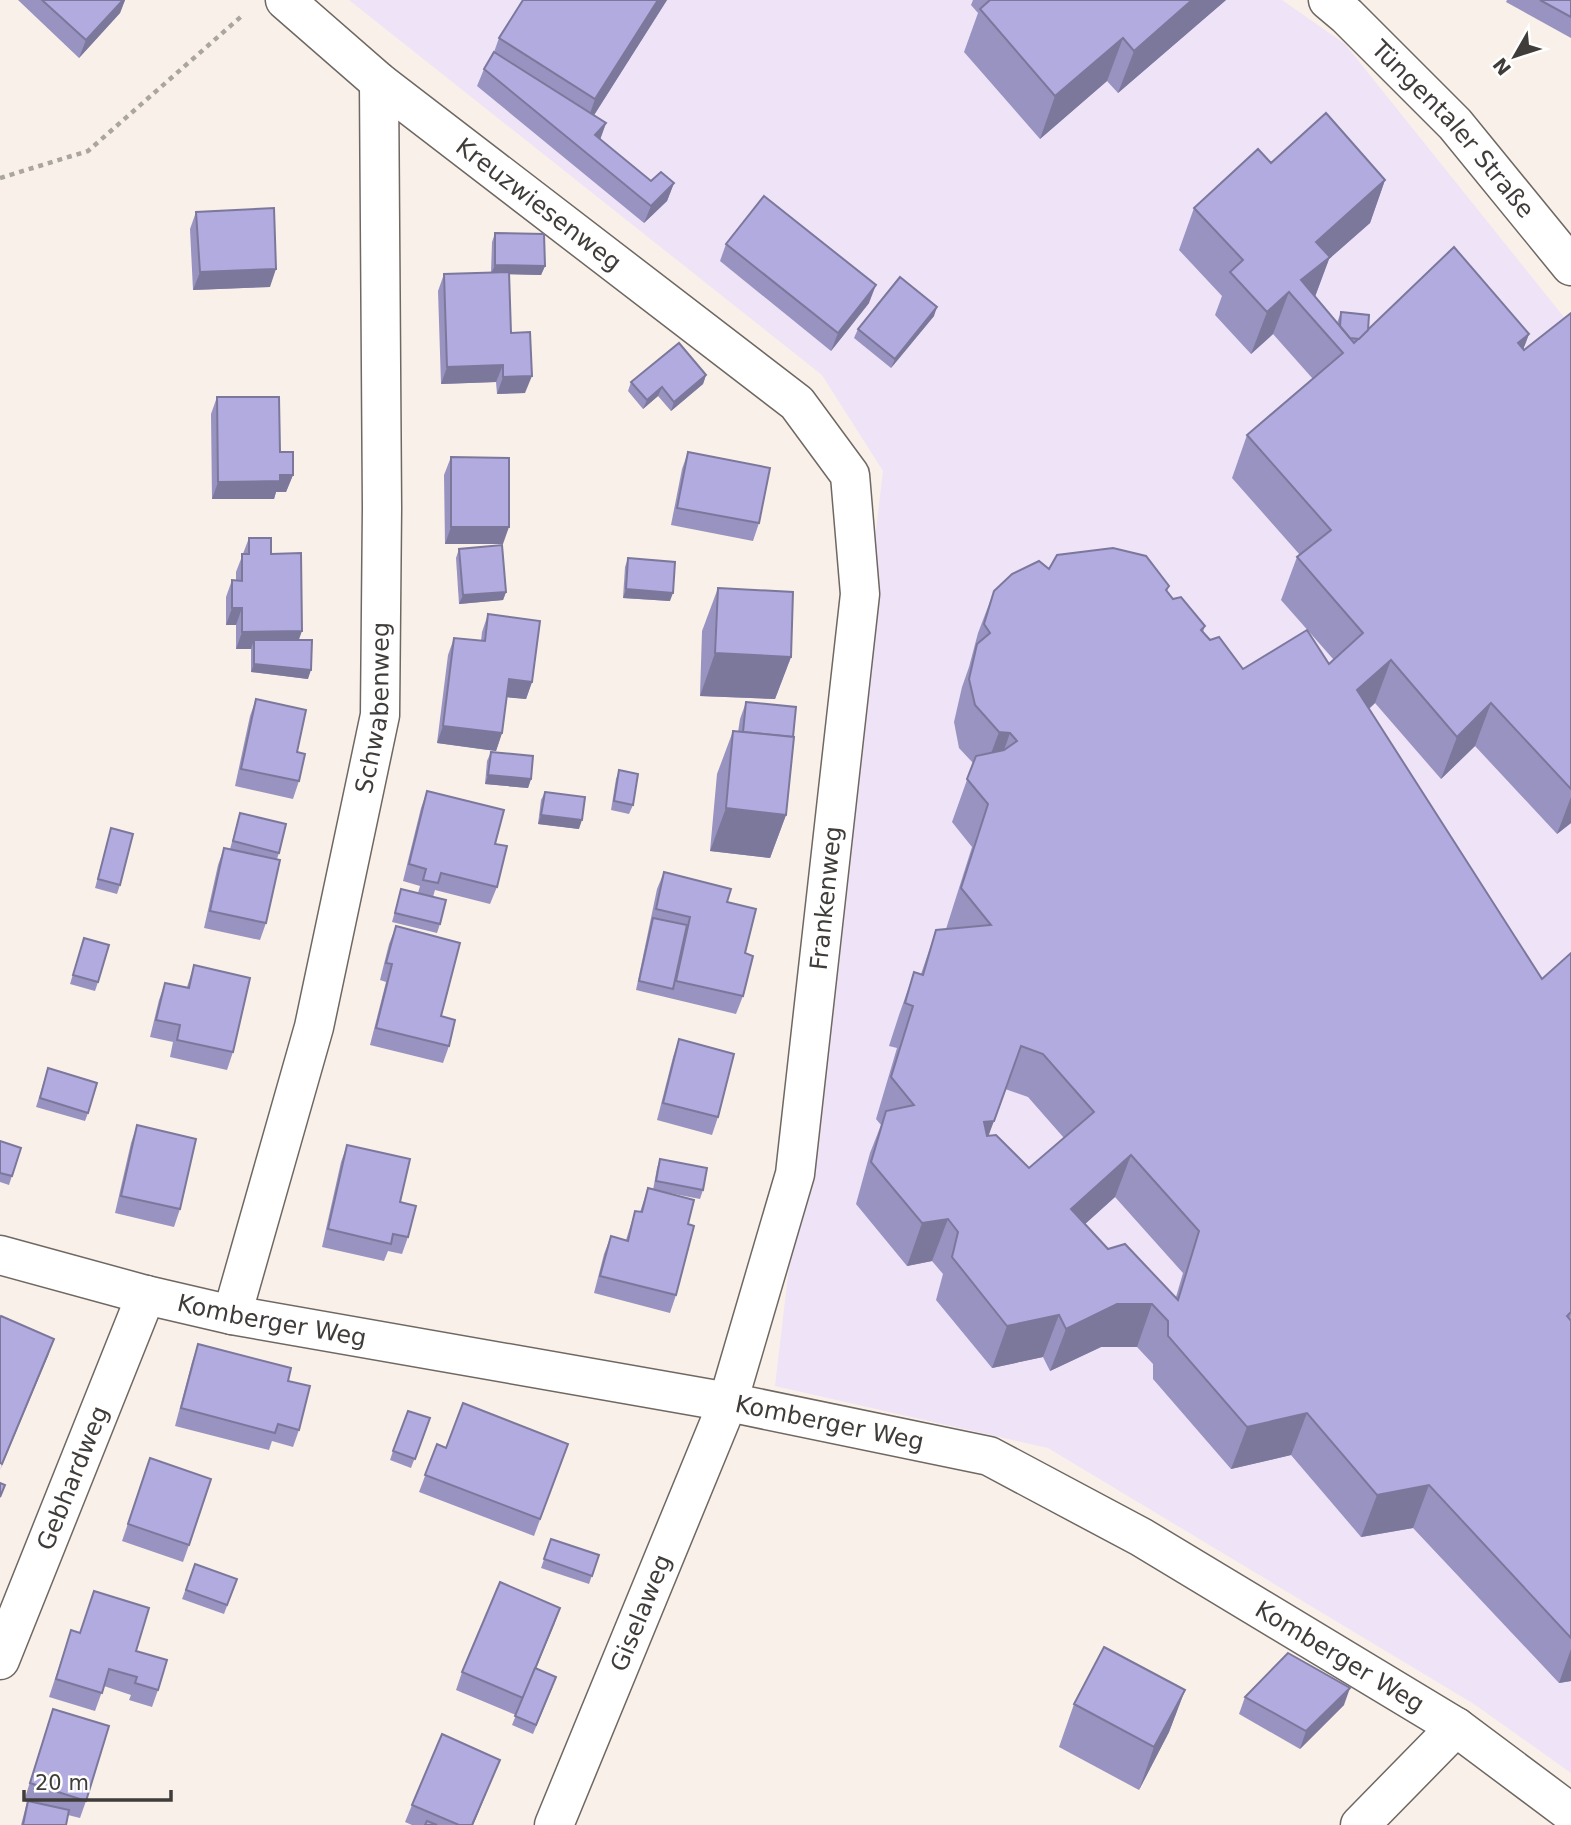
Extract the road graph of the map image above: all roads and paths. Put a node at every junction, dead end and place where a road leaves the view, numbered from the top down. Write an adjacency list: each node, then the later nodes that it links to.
1 (1328, 0): 5 (street, Tüngentaler Straße)
2 (267, 4): 3 (street, Kreuzwiesenweg); 4 (path)
3 (379, 82): 6 (street, Kreuzwiesenweg); 9 (street, Schwabenweg)
4 (0, 178)
5 (1571, 266)
6 (797, 403): 10 (street, Frankenweg)
7 (0, 1255): 8 (street, Komberger Weg)
8 (146, 1296): 9 (street, Komberger Weg); 11 (street, Gebhardweg)
9 (232, 1315): 10 (street, Komberger Weg)
10 (728, 1402): 12 (street, Komberger Weg); 14 (street, Giselaweg)
11 (0, 1660)
12 (1456, 1727): 13 (street, Komberger Weg); 15 (street)
13 (1571, 1813)
14 (554, 1825)
15 (1360, 1825)

